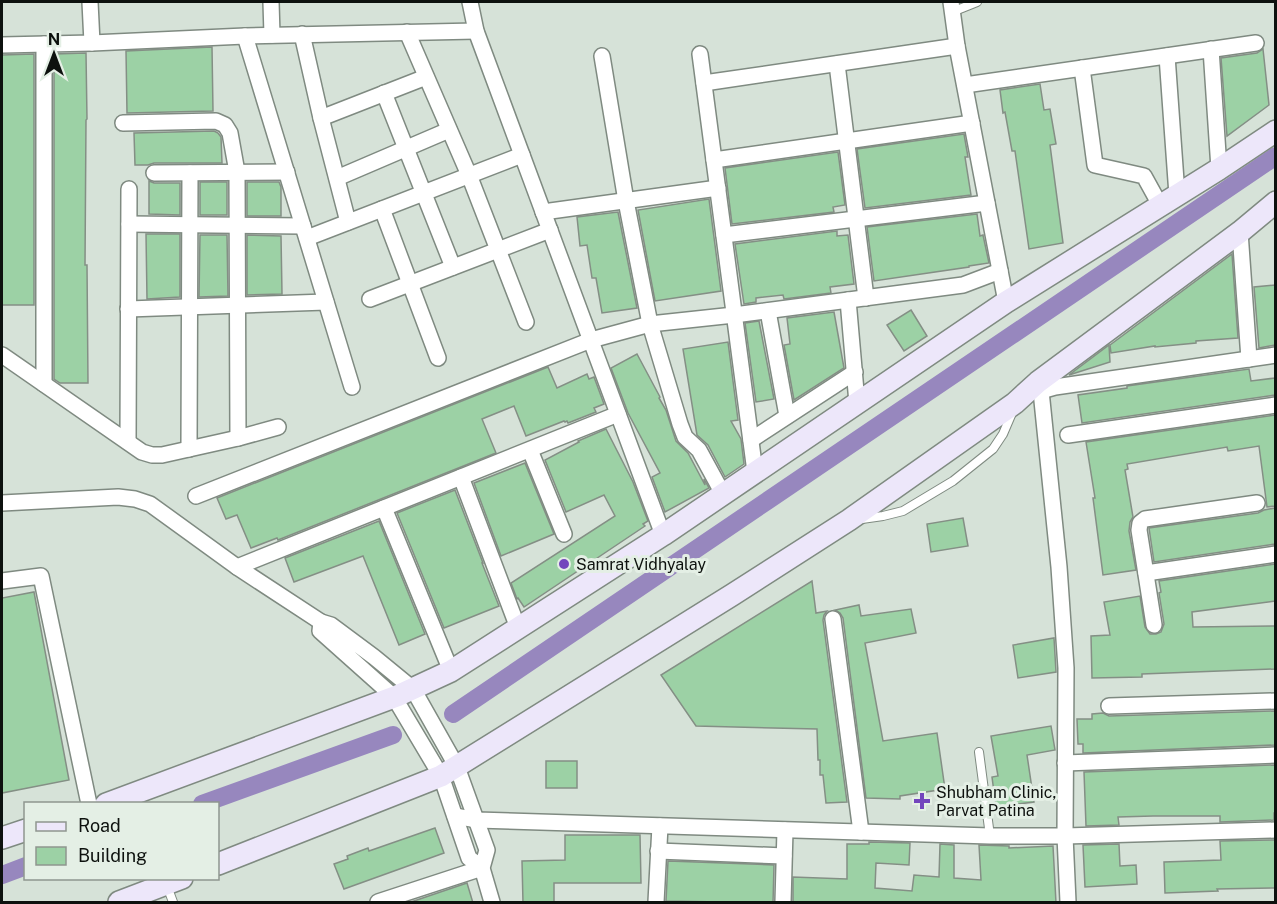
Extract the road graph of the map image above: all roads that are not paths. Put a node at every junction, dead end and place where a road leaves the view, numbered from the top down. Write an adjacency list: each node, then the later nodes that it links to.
1 (90, 2): 11 (street)
2 (271, 2): 9 (street)
3 (470, 2): 6 (street)
4 (976, 2): 5 (lane)
5 (951, 7): 15 (street)
6 (476, 31): 7 (street); 33 (street)
7 (407, 33): 8 (street); 22 (street)
8 (302, 34): 9 (street); 26 (street)
9 (272, 35): 10 (street)
10 (245, 36): 11 (street); 37 (street)
11 (92, 43): 13 (street)
12 (1256, 43): 16 (street)
13 (44, 44): 14 (street); 82 (street)
14 (2, 45)
15 (957, 46): 20 (street); 24 (street)
16 (1211, 50): 19 (street); 35 (street)
17 (699, 54): 23 (street)
18 (602, 56): 46 (street)
19 (1167, 56): 21 (street); 45 (street)
20 (837, 64): 23 (street); 31 (street)
21 (1082, 68): 24 (street); 45 (street)
22 (426, 77): 25 (street); 29 (street)
23 (704, 83): 34 (street)
24 (965, 85): 28 (street)
25 (384, 93): 26 (street); 32 (street)
26 (321, 118): 41 (street)
27 (123, 123): 36 (street)
28 (972, 123): 31 (street); 48 (street)
29 (449, 130): 32 (street); 40 (street)
30 (1275, 131): 35 (main road)
31 (846, 141): 34 (street); 51 (street)
32 (406, 148): 41 (street); 44 (street)
33 (522, 155): 40 (street); 50 (street)
34 (714, 160): 42 (street)
35 (1219, 169): 45 (main road)
36 (237, 172): 37 (street); 39 (street); 55 (street)
37 (286, 172): 57 (street)
38 (154, 173): 39 (street)
39 (190, 173): 54 (street)
40 (469, 175): 44 (street); 60 (street)
41 (337, 178): 52 (street)
42 (718, 188): 46 (street); 59 (street)
43 (129, 189): 53 (street)
44 (423, 193): 49 (street); 61 (street)
45 (1168, 200): 68 (main road)
46 (626, 201): 50 (street); 75 (street)
47 (1275, 202): 58 (main road)
48 (987, 203): 51 (street); 62 (street)
49 (382, 209): 52 (street); 63 (street)
50 (543, 212): 56 (street)
51 (856, 220): 59 (street); 64 (street)
52 (348, 222): 57 (street)
53 (129, 224): 54 (street); 71 (street)
54 (190, 225): 55 (street); 70 (street)
55 (238, 225): 57 (street); 69 (street)
56 (550, 230): 60 (street); 76 (street)
57 (305, 232): 67 (street)
58 (1240, 232): 80 (street); 83 (main road)
59 (724, 235): 73 (street)
60 (497, 250): 61 (street); 74 (street)
61 (453, 267): 63 (street)
62 (1000, 271): 64 (street); 68 (street)
63 (410, 284): 65 (street); 79 (street)
64 (866, 298): 66 (street)
65 (370, 299)
66 (848, 300): 72 (street); 81 (street)
67 (326, 302): 69 (street); 84 (street)
68 (1006, 302): 85 (main road)
69 (238, 305): 70 (street); 92 (street)
70 (189, 307): 71 (street); 95 (street)
71 (128, 309): 94 (street)
72 (768, 311): 73 (street); 89 (street)
73 (734, 315): 75 (street); 93 (street)
74 (526, 322)
75 (650, 324): 76 (street); 99 (street)
76 (591, 340): 88 (street); 100 (street)
77 (2, 355): 82 (street)
78 (1275, 355): 80 (street)
79 (438, 358)
80 (1249, 359): 83 (street)
81 (855, 372): 85 (street); 89 (street)
82 (44, 384): 94 (street)
83 (1039, 386): 86 (main road); 120 (street)
84 (352, 387)
85 (858, 403): 97 (main road)
86 (1015, 403): 104 (main road); 104 (lane)
87 (1275, 405): 91 (street)
88 (618, 414): 96 (street); 106 (street)
89 (787, 416): 93 (street)
90 (278, 427): 92 (street)
91 (1068, 435)
92 (238, 438): 95 (street)
93 (751, 440): 97 (street)
94 (128, 442): 95 (street)
95 (189, 449)
96 (530, 450): 98 (street); 105 (street)
97 (755, 472): 99 (main road)
98 (461, 477): 103 (street); 113 (street)
99 (723, 494): 106 (main road)
100 (196, 496)
101 (1257, 502): 109 (street)
102 (2, 503): 108 (street)
103 (384, 508): 108 (street); 114 (street)
104 (849, 520): 121 (main road)
105 (564, 534)
106 (663, 535): 113 (main road)
107 (1275, 554): 109 (street)
108 (237, 567): 115 (street)
109 (1146, 573): 112 (street)
110 (2, 581): 122 (street)
111 (833, 619): 130 (street)
112 (1154, 625)
113 (518, 628): 114 (main road)
114 (451, 671): 115 (main road)
115 (403, 693): 121 (street); 123 (main road)
116 (1275, 701): 117 (street)
117 (1108, 706)
118 (979, 752): 131 (lane)
119 (1275, 755): 120 (street)
120 (1065, 763): 132 (street)
121 (449, 772): 124 (street); 125 (street); 136 (main road)
122 (89, 802)
123 (111, 802)
124 (456, 816): 125 (street); 137 (street)
125 (477, 820): 126 (street); 137 (street)
126 (660, 826): 127 (street); 134 (street)
127 (785, 830): 130 (street); 135 (street)
128 (1275, 830): 132 (street)
129 (24, 831): 133 (main road)
130 (861, 832): 131 (street)
131 (990, 836): 132 (street)
132 (1065, 836): 144 (street)
133 (2, 838)
134 (658, 851): 135 (street); 142 (street)
135 (784, 856): 143 (street)
136 (219, 864)
137 (482, 868): 139 (street); 141 (street)
138 (174, 889): 140 (main road)
139 (388, 901)
140 (119, 903)
141 (492, 903)
142 (656, 903)
143 (783, 903)
144 (1068, 903)

